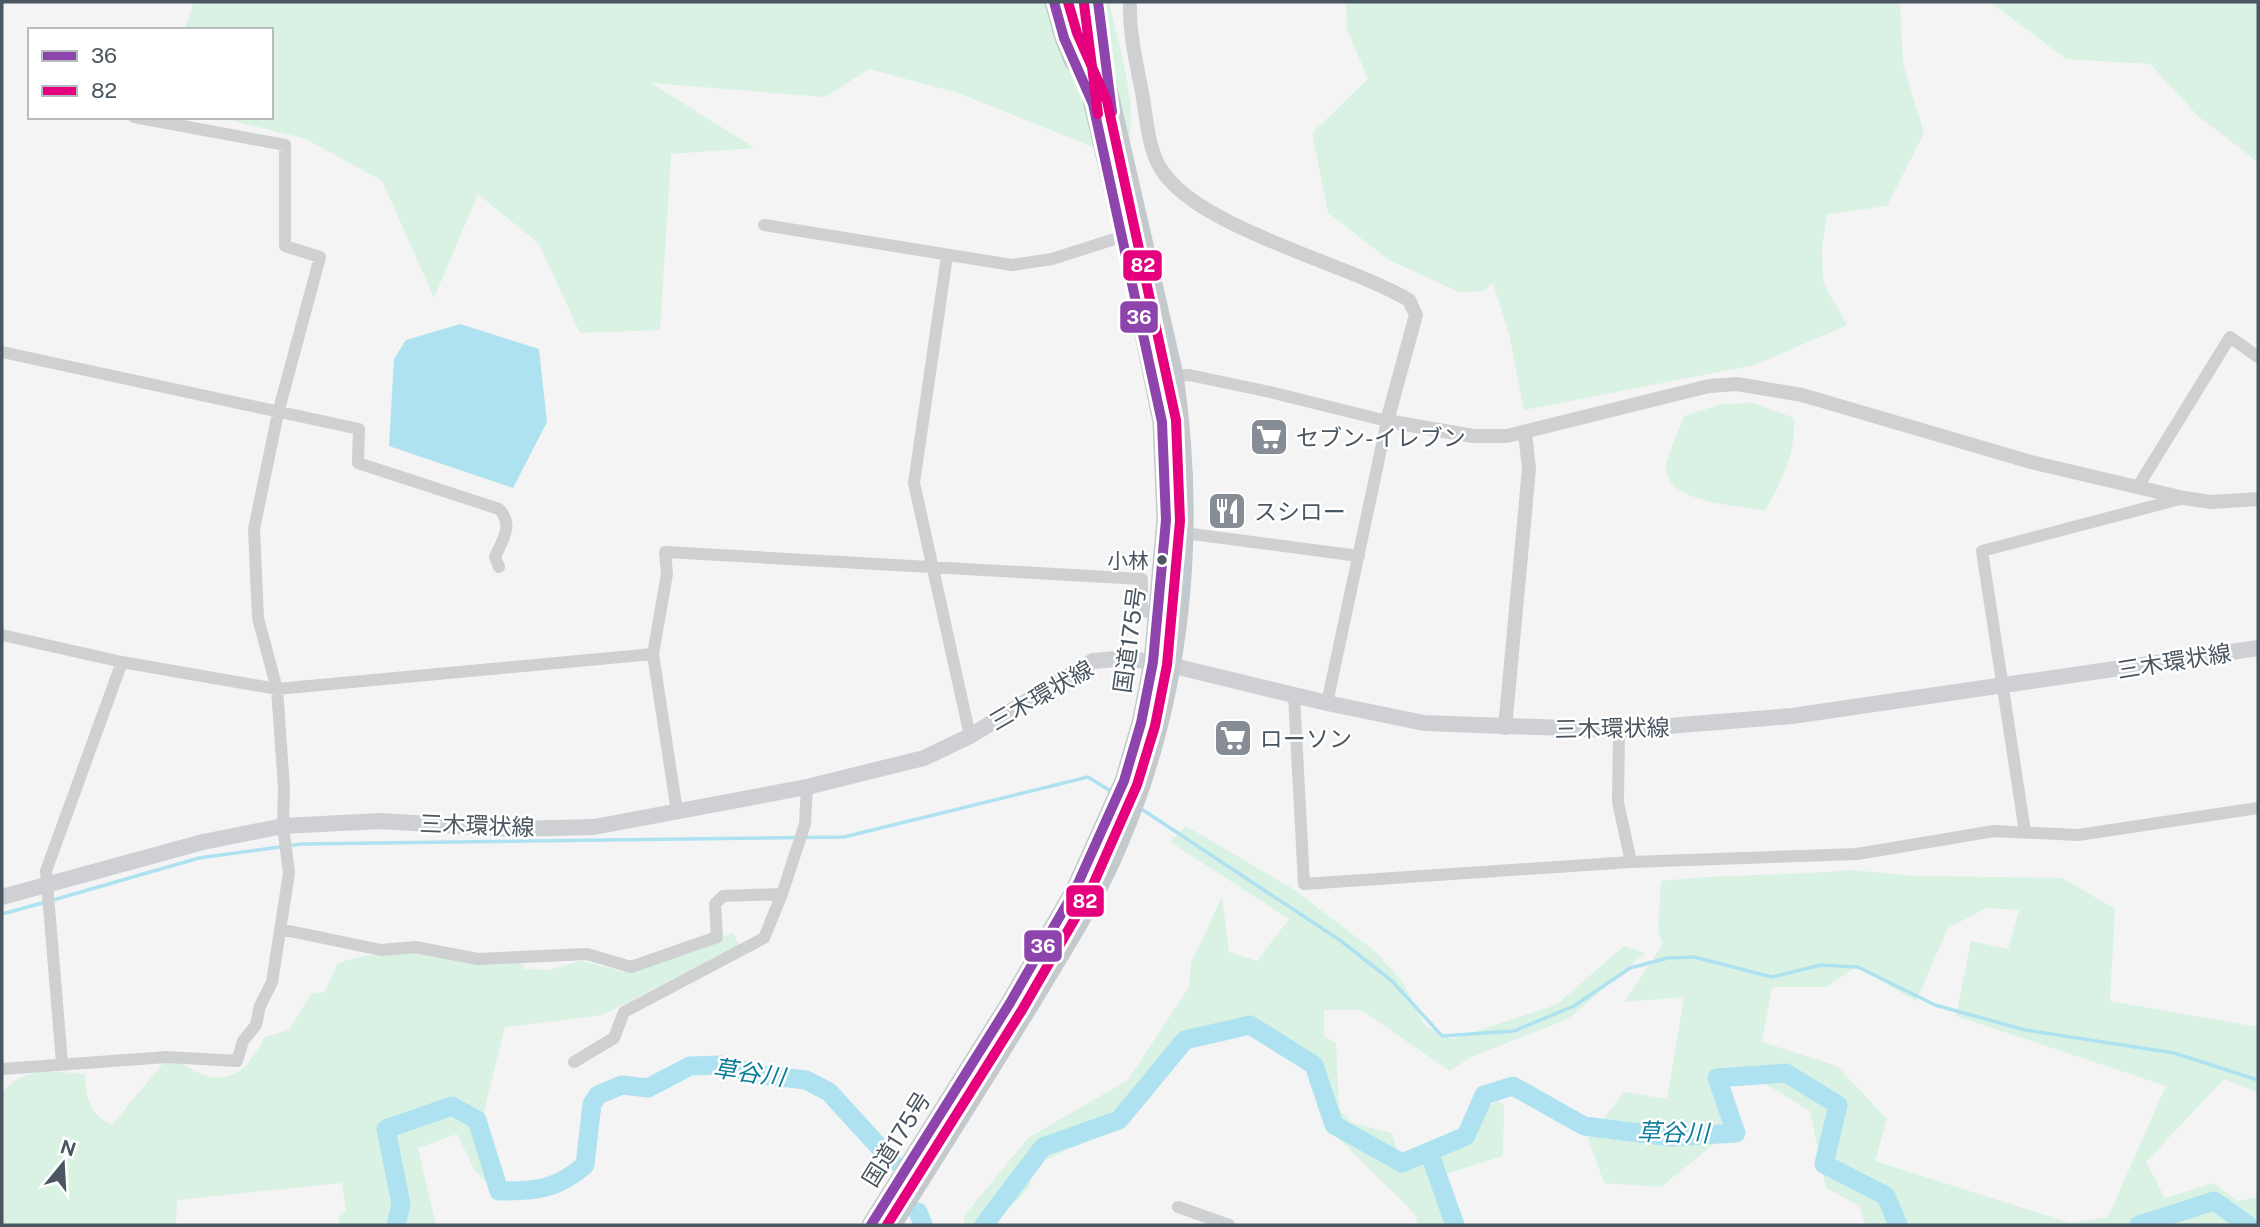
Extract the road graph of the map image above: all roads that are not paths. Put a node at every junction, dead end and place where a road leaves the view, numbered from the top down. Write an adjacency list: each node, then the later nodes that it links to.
1 (1054, 2): 6 (highway)
2 (1069, 2): 6 (highway, 国道175号)
3 (1088, 2): 6 (highway, 国道175号)
4 (1098, 2): 6 (highway)
5 (1129, 2): 16 (street)
6 (1102, 103): 9 (highway, 国道175号); 13 (highway, 国道175号)
7 (145, 119): 15 (street)
8 (764, 225): 10 (street)
9 (1124, 236): 10 (street); 14 (highway, 国道175号)
10 (947, 256): 24 (street)
11 (2, 352): 15 (street)
12 (2258, 357): 18 (street)
13 (1174, 375): 14 (street); 16 (street); 21 (highway, 国道175号)
14 (1154, 378): 25 (highway, 国道175号)
15 (278, 413): 23 (street); 33 (street)
16 (1387, 421): 17 (street); 22 (street)
17 (1525, 433): 18 (street); 36 (street)
18 (2137, 488): 19 (street)
19 (2183, 498): 20 (street); 32 (street)
20 (2258, 499)
21 (1184, 533): 22 (street); 31 (highway, 国道175号)
22 (1359, 556): 35 (street)
23 (499, 567)
24 (934, 568): 25 (street); 28 (street); 38 (street)
25 (1159, 613): 30 (highway, 国道175号)
26 (2, 635): 29 (street)
27 (2258, 649): 32 (main road, 三木環状線)
28 (653, 654): 33 (street); 41 (street)
29 (122, 662): 33 (street); 45 (street)
30 (1153, 662): 31 (main road, 三木環状線); 38 (main road, 三木環状線); 53 (highway, 国道175号)
31 (1174, 666): 34 (main road, 三木環状線); 54 (highway, 国道175号)
32 (2001, 687): 37 (main road, 三木環状線); 43 (street)
33 (277, 689): 42 (street)
34 (1294, 695): 35 (main road, 三木環状線); 44 (street)
35 (1327, 703): 36 (main road, 三木環状線)
36 (1505, 728): 37 (main road, 三木環状線)
37 (1619, 730): 44 (street)
38 (970, 736): 39 (main road, 三木環状線)
39 (807, 787): 41 (main road, 三木環状線); 46 (street)
40 (2258, 808): 43 (street)
41 (677, 812): 42 (main road, 三木環状線)
42 (283, 825): 45 (main road, 三木環状線); 48 (street)
43 (2025, 832): 44 (street)
44 (1631, 862)
45 (47, 885): 47 (main road, 三木環状線); 50 (street)
46 (782, 894): 48 (street); 49 (street)
47 (2, 897)
48 (280, 929): 50 (street)
49 (575, 1062)
50 (62, 1063): 51 (street)
51 (2, 1069)
52 (1178, 1207): 55 (street)
53 (871, 1225)
54 (892, 1225)
55 (1229, 1225)

